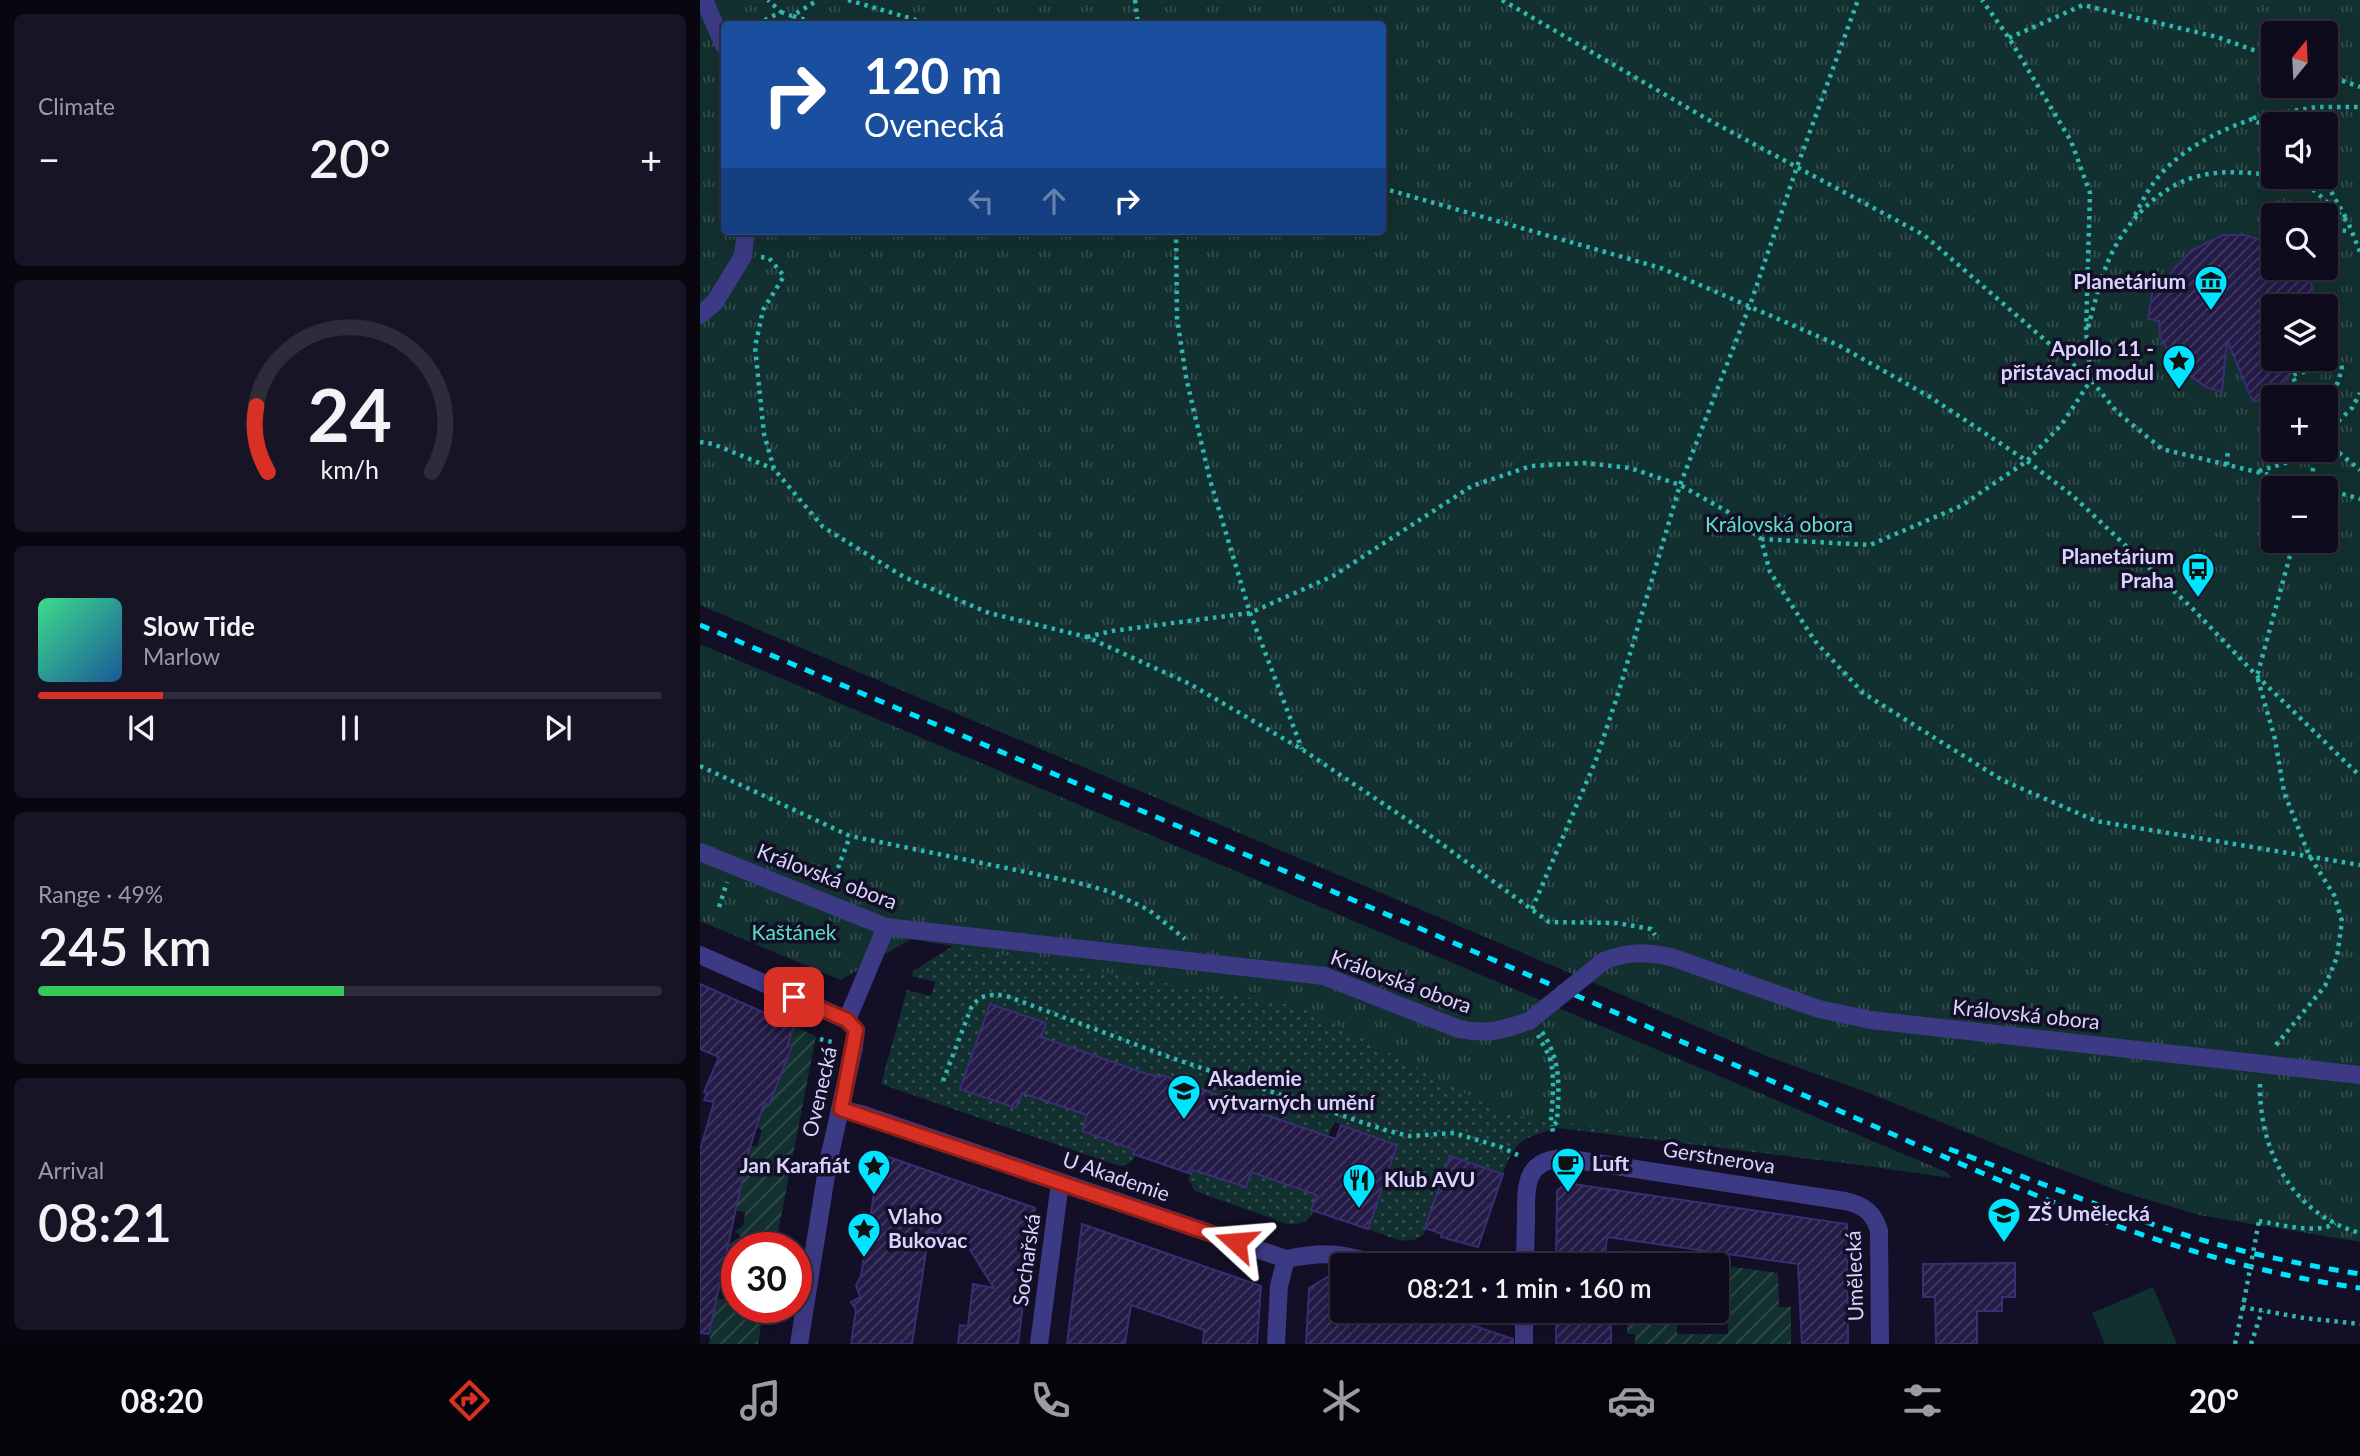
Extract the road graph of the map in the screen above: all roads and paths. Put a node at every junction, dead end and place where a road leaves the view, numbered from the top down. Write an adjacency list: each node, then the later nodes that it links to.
1 (704, 0): 15 (street)
2 (768, 0): 9 (path)
3 (818, 0): 10 (path)
4 (848, 0): 13 (path)
5 (1135, 0): 14 (path)
6 (1502, 0): 23 (path)
7 (1858, 0): 23 (path)
8 (1982, 0): 16 (path)
9 (780, 12): 10 (path); 11 (path)
10 (792, 16): 12 (path)
11 (763, 21)
12 (809, 21)
13 (920, 21)
14 (1138, 21)
15 (721, 37)
16 (2009, 37): 17 (path); 38 (path)
17 (2261, 53)
18 (2338, 79): 19 (path)
19 (2360, 87)
20 (2360, 107): 21 (path)
21 (2252, 119): 22 (path); 28 (path)
22 (2261, 124)
23 (1797, 167): 36 (path); 39 (path)
24 (2261, 174): 28 (path)
25 (1386, 189): 36 (path)
26 (2310, 189): 29 (path)
27 (2330, 189): 29 (path)
28 (2133, 218): 38 (path)
29 (2348, 222): 31 (path)
30 (2338, 229): 31 (path)
31 (2352, 232): 34 (path)
32 (746, 235): 37 (street)
33 (1176, 235): 59 (path)
34 (2360, 252)
35 (769, 258): 50 (path)
36 (1750, 305): 47 (path); 54 (path)
37 (700, 315)
38 (2086, 332): 39 (path)
39 (2091, 380): 47 (path); 49 (path)
40 (2297, 385): 41 (path)
41 (2337, 385)
42 (2360, 393): 43 (path)
43 (2338, 421)
44 (700, 442): 50 (path)
45 (2228, 448): 49 (path)
46 (2338, 452): 51 (path)
47 (2027, 461): 57 (path); 61 (path)
48 (2289, 462): 52 (path)
49 (2227, 465): 52 (path)
50 (774, 469): 60 (path)
51 (2360, 470)
52 (2259, 472): 53 (path)
53 (2273, 476)
54 (1680, 485): 57 (path); 59 (path); 70 (path)
55 (2338, 493): 56 (path)
56 (2360, 499)
57 (1761, 538): 67 (path)
58 (2291, 553): 61 (path)
59 (1250, 612): 60 (path); 62 (path)
60 (1087, 637): 62 (path)
61 (2257, 676): 64 (path); 67 (path)
62 (1303, 750): 70 (path)
63 (700, 766): 65 (path)
64 (2360, 776)
65 (850, 836): 69 (path); 72 (path)
66 (700, 852): 69 (street, Královská obora)
67 (2309, 855): 68 (path); 77 (path)
68 (2360, 865)
69 (825, 902): 71 (street, Královská obora)
70 (1532, 909): 74 (path)
71 (886, 927): 75 (street); 76 (street, Královská obora)
72 (1187, 940)
73 (700, 955): 75 (street)
74 (1671, 957): 76 (street, Královská obora, bridge); 77 (street, Královská obora)
75 (847, 1020): 80 (street, Ovenecká)
76 (1536, 1028): 81 (path)
77 (2261, 1064): 78 (street, Královská obora); 85 (path)
78 (2360, 1075)
79 (943, 1081): 82 (path)
80 (841, 1109): 83 (street, U Akademie); 94 (street, Ovenecká)
81 (1553, 1129)
82 (1538, 1166): 84 (street, Gerstnerova); 87 (street)
83 (1059, 1182): 89 (street, U Akademie); 95 (street, Sochařská)
84 (1867, 1209): 98 (street, Umělecká)
85 (2335, 1223): 86 (path); 90 (path, bridge)
86 (2360, 1233)
87 (1525, 1253)
88 (1330, 1254): 89 (street, U Akademie)
89 (1286, 1259): 96 (street)
90 (2243, 1304): 91 (path); 99 (path)
91 (2262, 1311): 93 (path); 100 (path)
92 (1524, 1323): 97 (street)
93 (2360, 1324)
94 (799, 1344)
95 (1039, 1344)
96 (1276, 1344)
97 (1524, 1344)
98 (1880, 1344)
99 (2235, 1344)
100 (2251, 1344)

